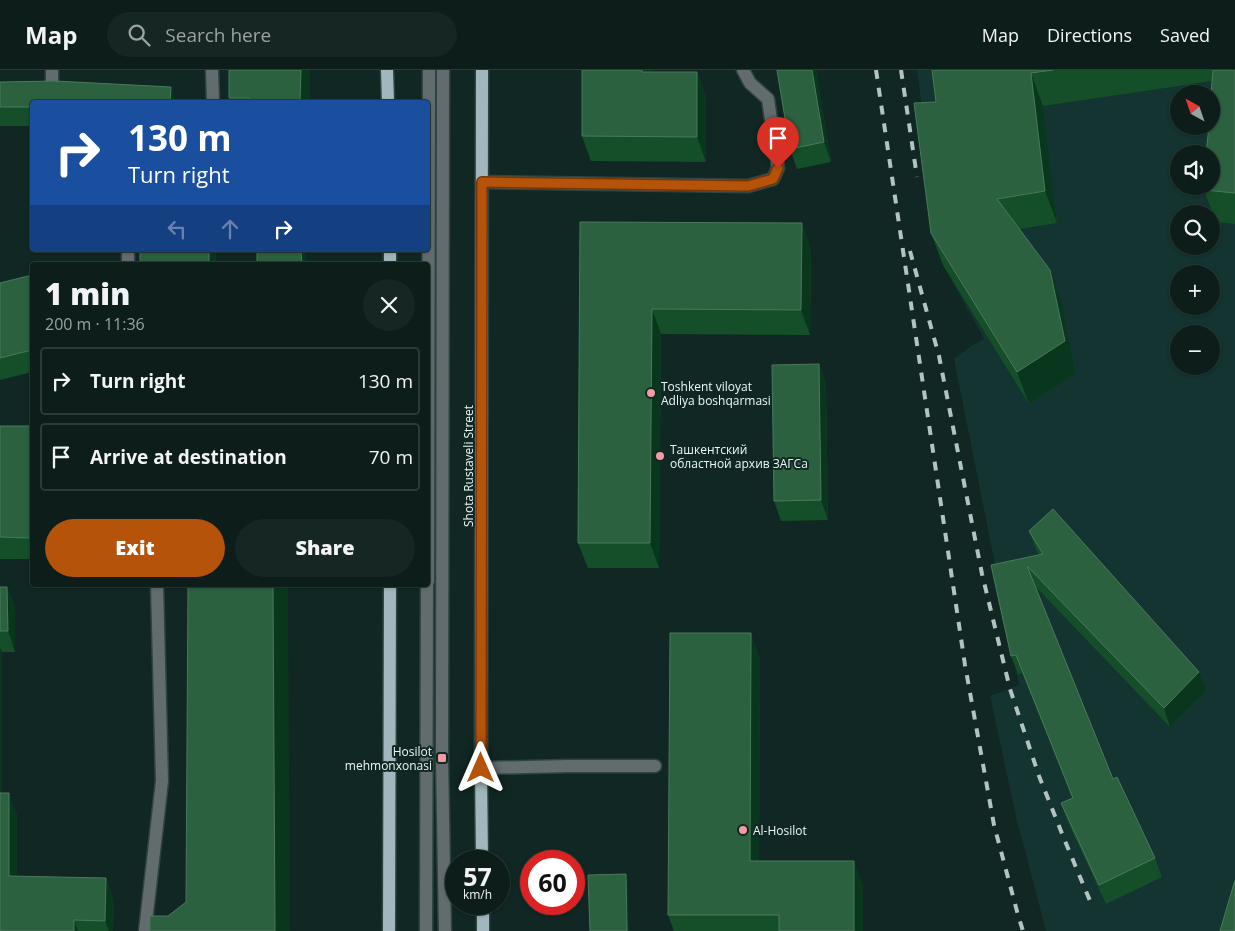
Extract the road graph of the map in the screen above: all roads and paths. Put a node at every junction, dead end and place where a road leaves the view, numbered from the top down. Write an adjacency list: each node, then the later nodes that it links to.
1 (52, 70): 8 (lane)
2 (212, 70): 9 (lane)
3 (387, 70): 10 (main road)
4 (429, 70): 11 (lane)
5 (443, 70): 23 (lane)
6 (482, 70): 12 (main road, Shota Rustaveli Street)
7 (743, 70): 12 (lane)
8 (66, 85)
9 (213, 100)
10 (388, 100)
11 (429, 100)
12 (482, 182): 17 (main road, Shota Rustaveli Street)
13 (157, 587): 20 (lane)
14 (390, 587): 21 (main road)
15 (428, 587): 22 (lane)
16 (655, 766): 17 (lane)
17 (481, 768): 18 (main road, Shota Rustaveli Street)
18 (482, 850)
19 (483, 915): 24 (main road)
20 (145, 931)
21 (389, 931)
22 (426, 931)
23 (445, 931)
24 (483, 931)

